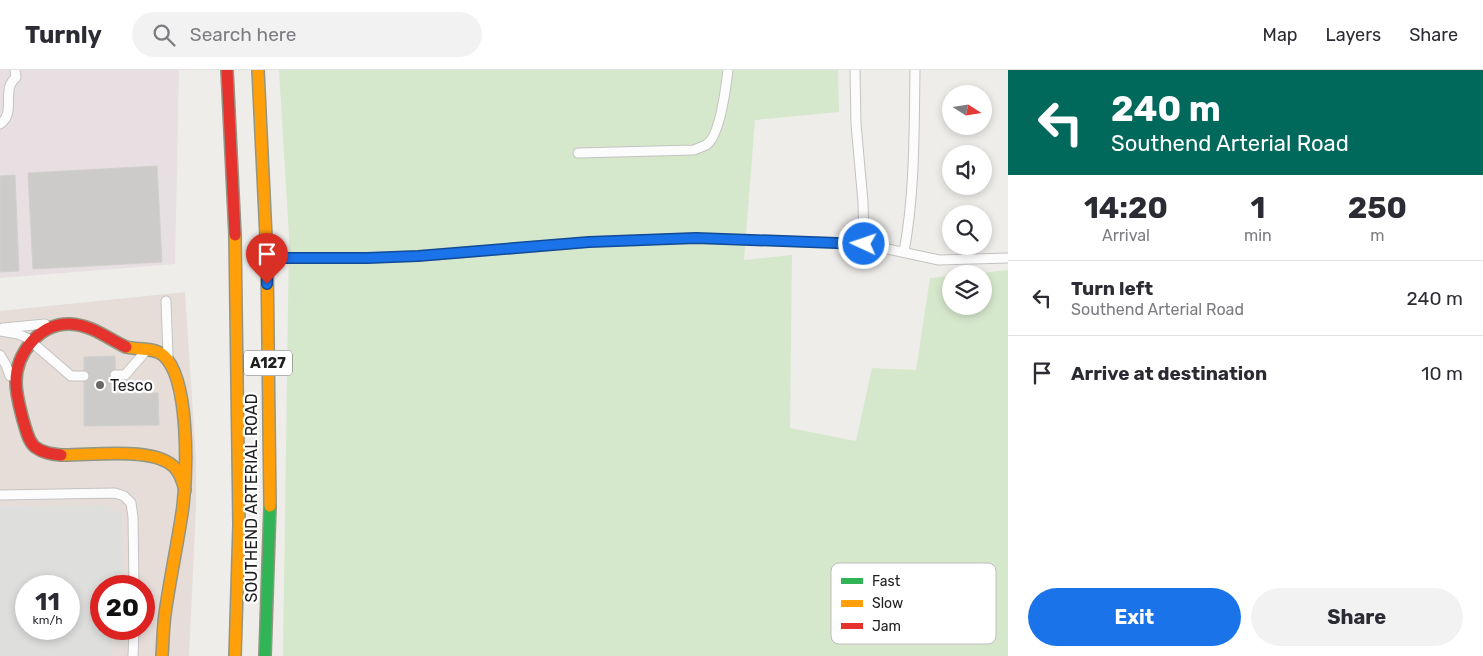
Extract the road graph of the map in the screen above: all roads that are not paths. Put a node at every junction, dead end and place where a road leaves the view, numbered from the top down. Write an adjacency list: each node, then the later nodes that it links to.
1 (15, 70): 7 (lane)
2 (227, 70): 29 (main road, SOUTHEND ARTERIAL ROAD / A127)
3 (258, 70): 11 (main road, SOUTHEND ARTERIAL ROAD / A127)
4 (728, 70): 8 (lane)
5 (855, 70): 9 (lane)
6 (915, 70): 10 (lane)
7 (0, 124)
8 (578, 153)
9 (864, 244): 10 (lane); 11 (lane)
10 (904, 252): 12 (lane)
11 (267, 258): 30 (main road, SOUTHEND ARTERIAL ROAD / A127)
12 (1008, 258)
13 (166, 301): 19 (lane)
14 (61, 324): 15 (lane); 16 (main road); 17 (main road)
15 (0, 330): 16 (lane)
16 (32, 342): 21 (lane); 22 (main road)
17 (147, 349): 19 (main road); 20 (lane)
18 (0, 355): 22 (lane)
19 (168, 358): 23 (main road)
20 (115, 375)
21 (84, 376)
22 (15, 388): 23 (main road)
23 (185, 490): 28 (main road)
24 (0, 495): 25 (lane)
25 (134, 575)
26 (134, 640): 27 (lane)
27 (133, 656)
28 (162, 656)
29 (235, 656)
30 (266, 656)

